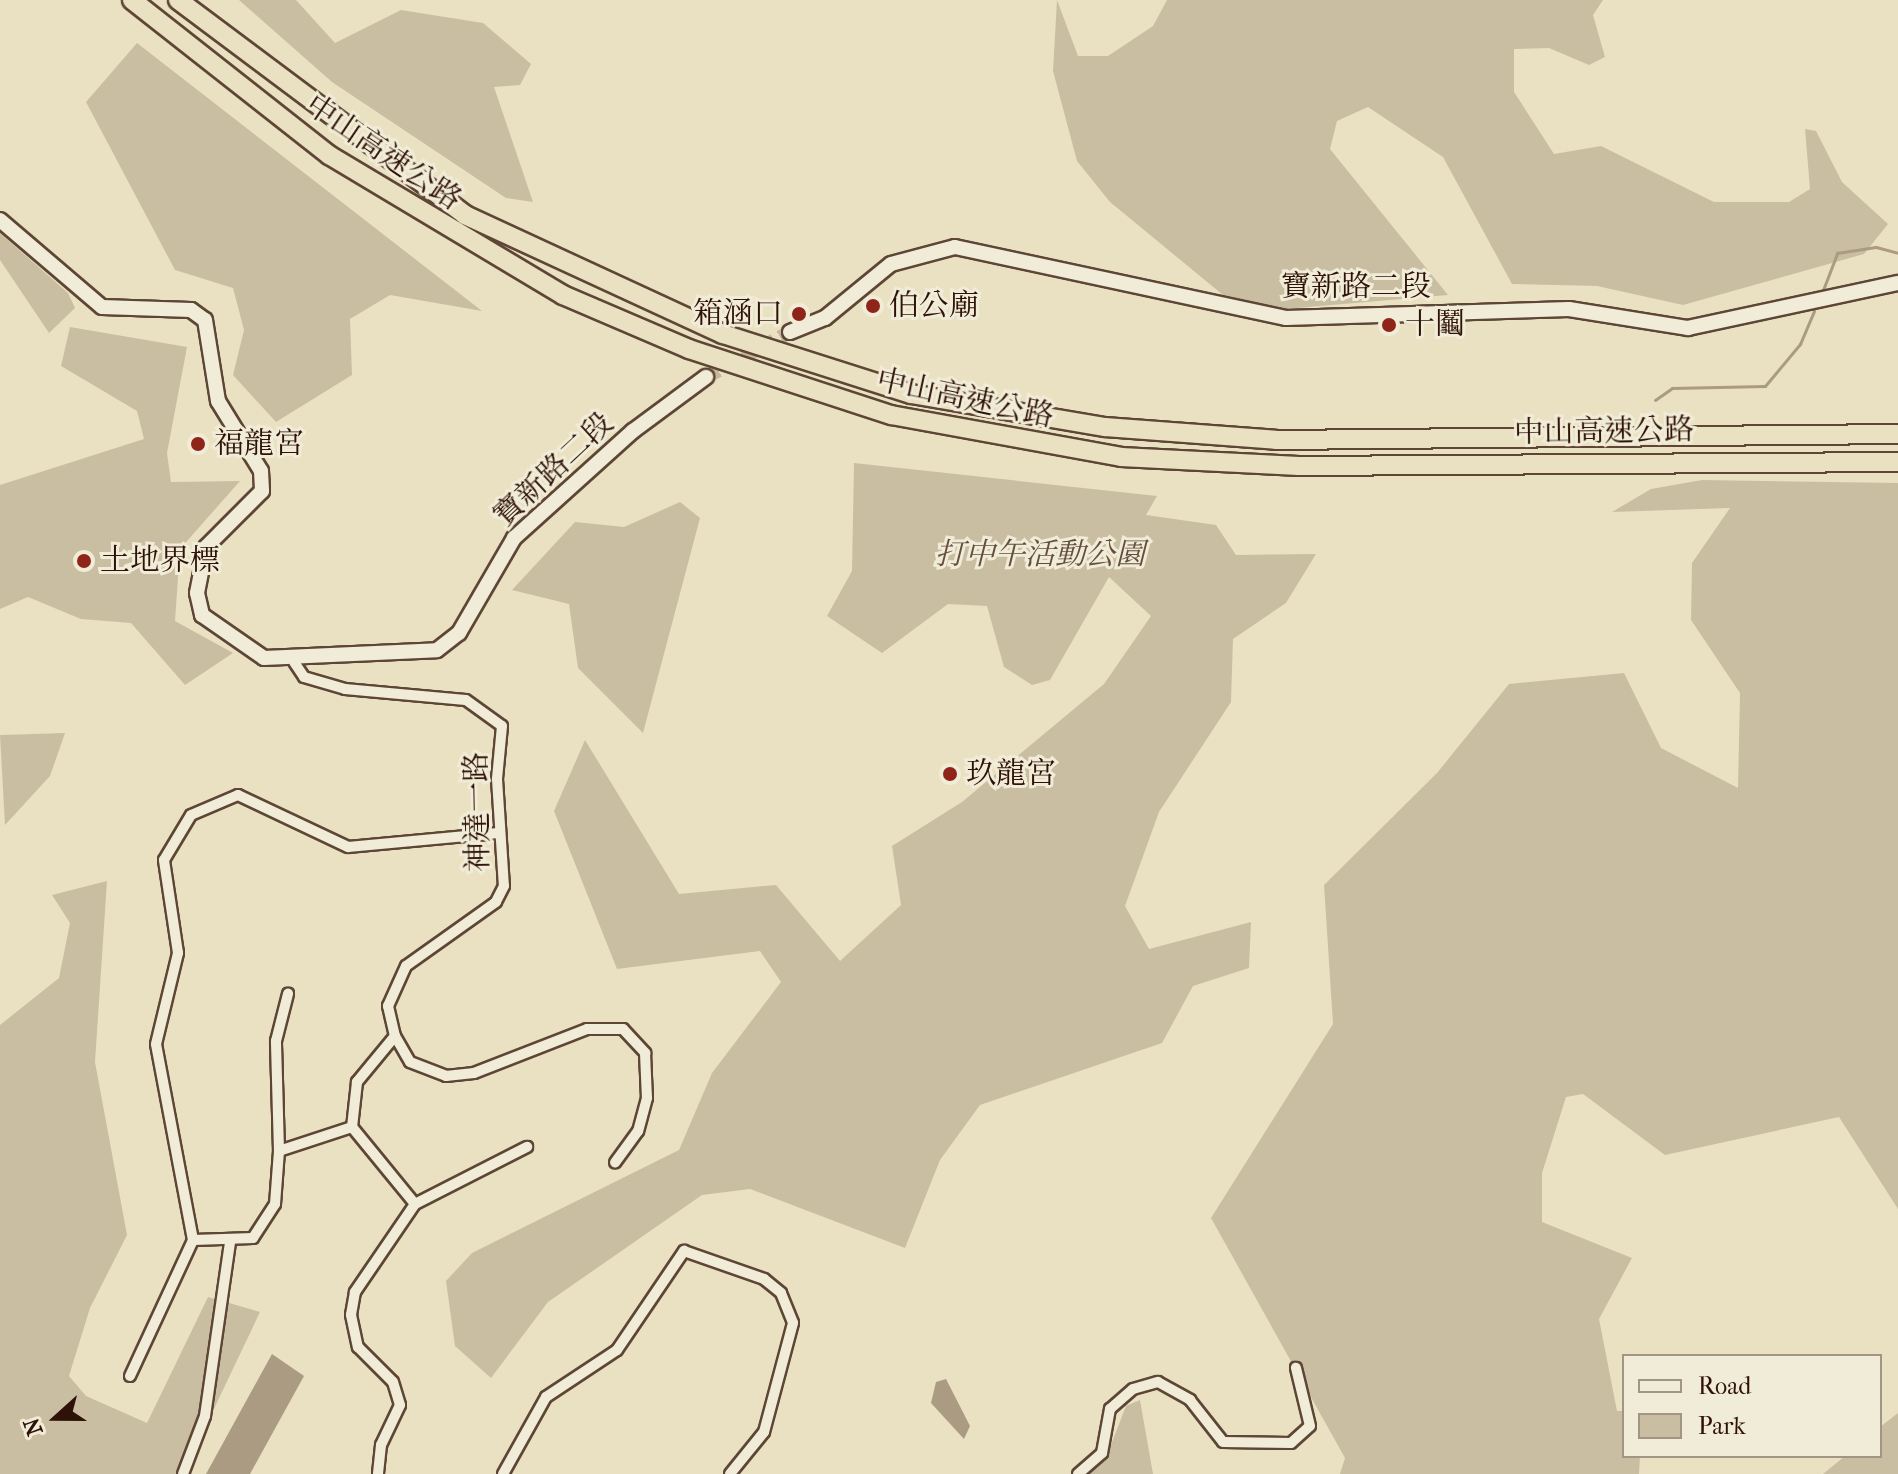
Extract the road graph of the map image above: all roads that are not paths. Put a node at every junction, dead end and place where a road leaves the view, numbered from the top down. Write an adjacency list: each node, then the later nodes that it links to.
1 (132, 0): 8 (highway, 中山高速公路)
2 (178, 0): 7 (highway, 中山高速公路)
3 (0, 220): 9 (street, 寶新路二段)
4 (1898, 283): 5 (street, 寶新路二段)
5 (790, 332)
6 (706, 377): 9 (street, 寶新路二段)
7 (1898, 434)
8 (1898, 462)
9 (294, 662): 10 (street, 神達一路)
10 (498, 833): 12 (street, 神達一路); 18 (street)
11 (288, 994): 15 (street)
12 (395, 1036): 13 (street); 16 (street)
13 (352, 1127): 15 (street); 17 (street)
14 (527, 1147): 17 (street)
15 (279, 1151): 19 (street)
16 (615, 1163)
17 (415, 1204): 23 (street)
18 (193, 1240): 19 (street); 21 (street)
19 (230, 1242): 22 (street)
20 (1296, 1368): 26 (street)
21 (130, 1376)
22 (183, 1474)
23 (378, 1474)
24 (503, 1474): 25 (street)
25 (730, 1474)
26 (1078, 1474)

